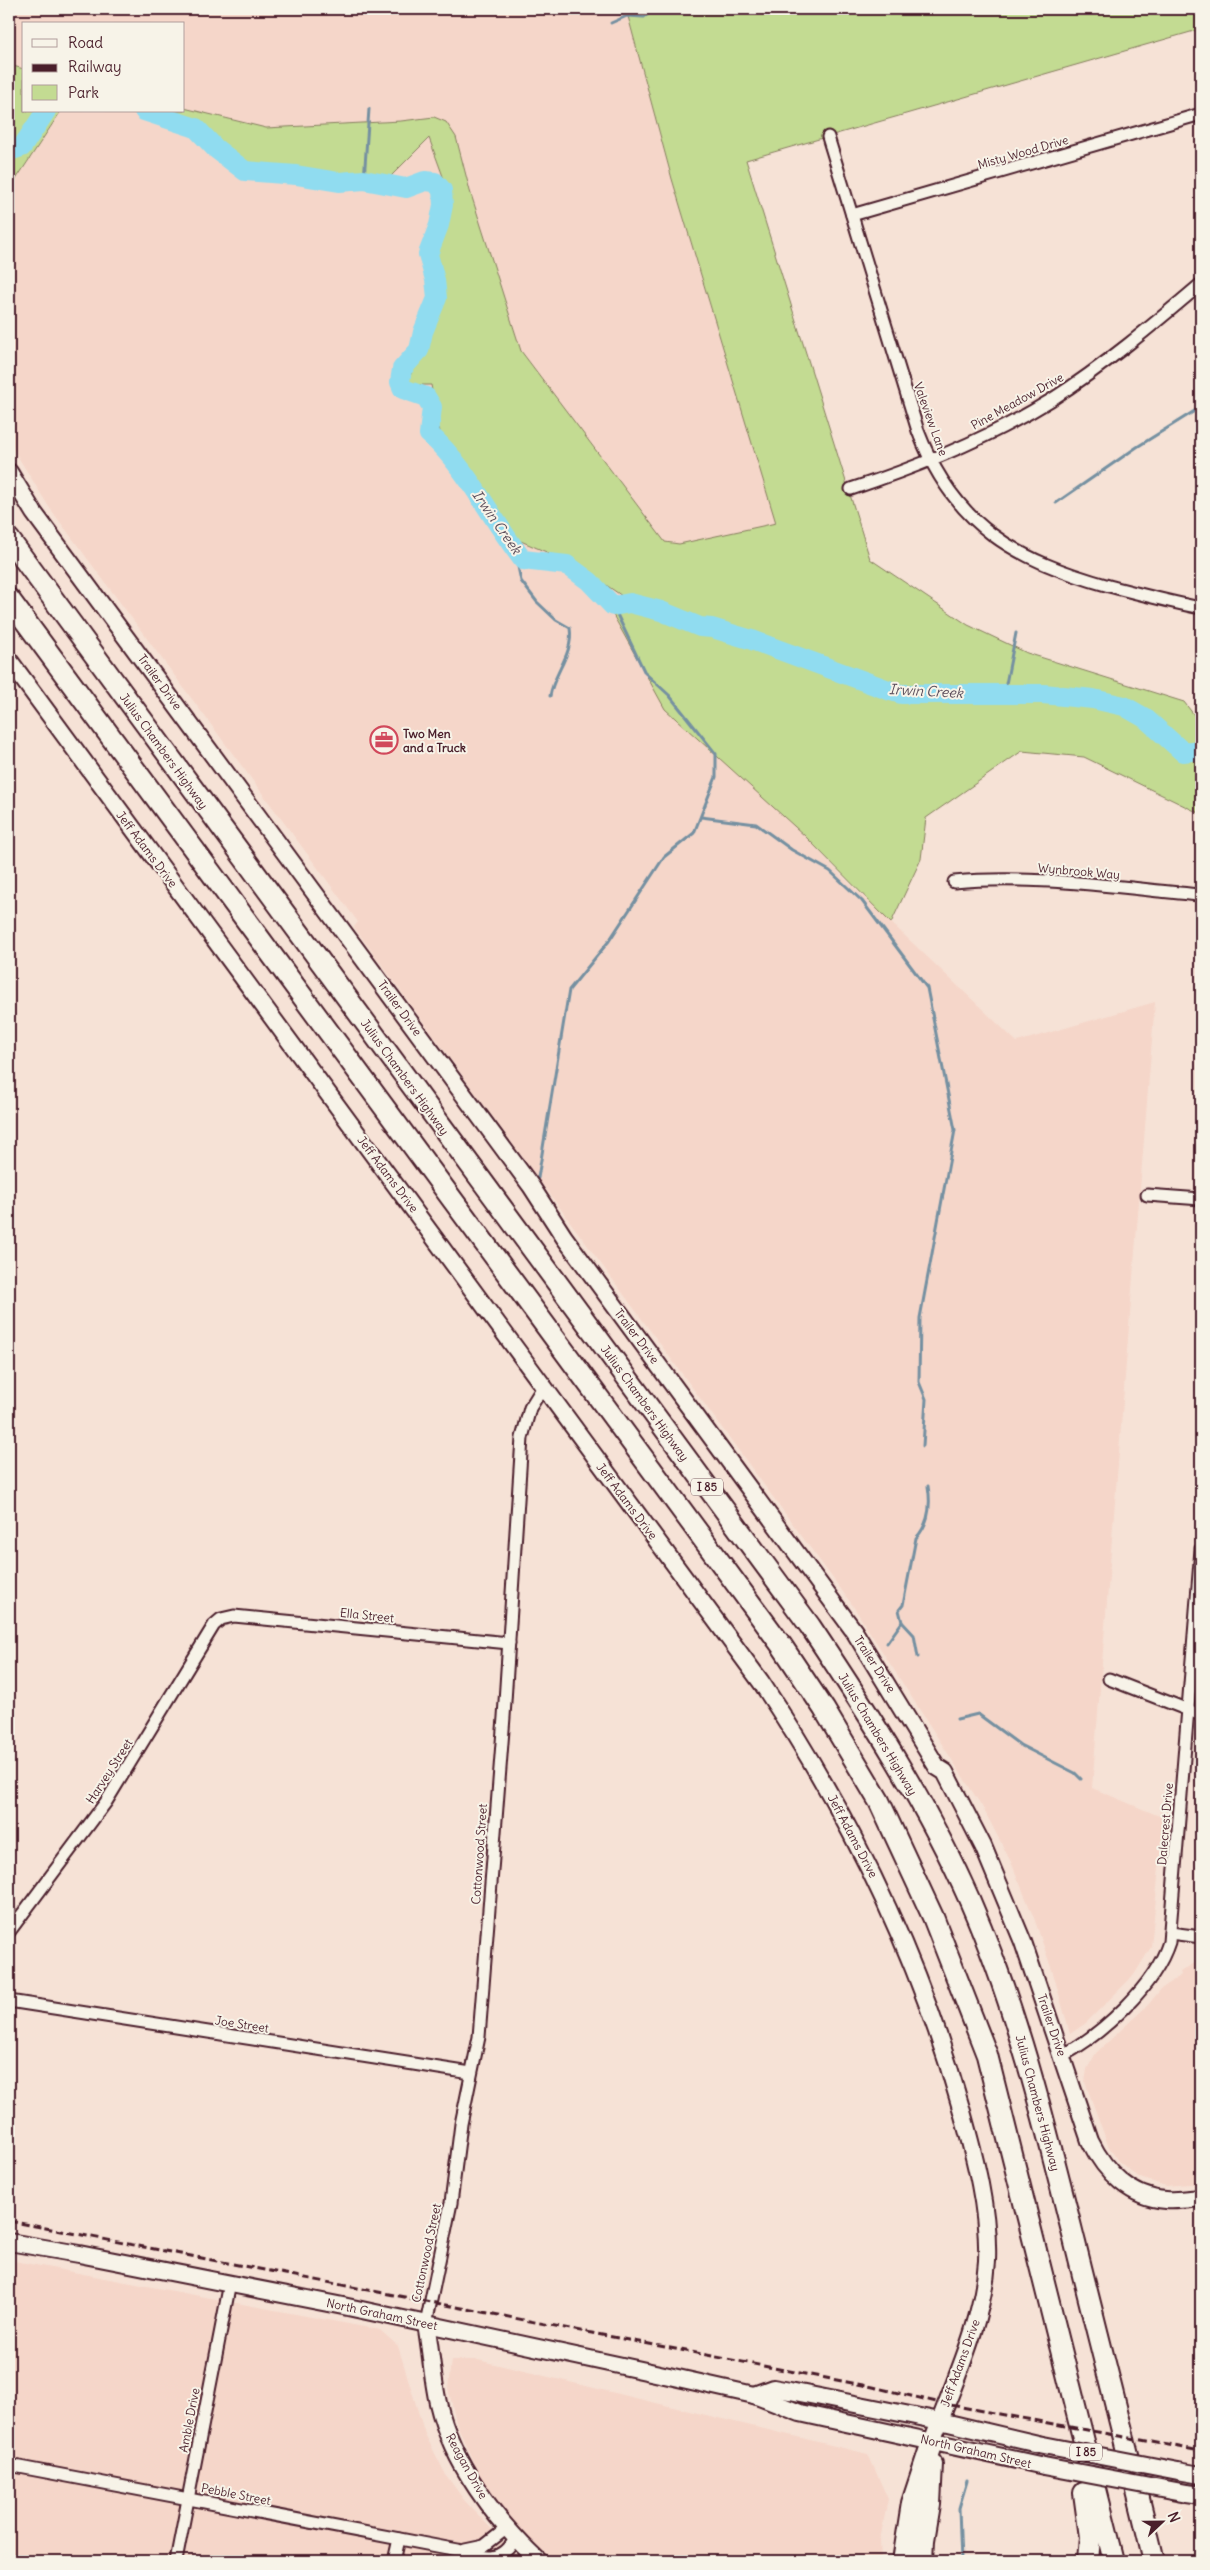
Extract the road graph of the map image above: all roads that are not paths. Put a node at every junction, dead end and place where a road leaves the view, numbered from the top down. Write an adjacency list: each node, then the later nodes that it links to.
1 (1201, 114): 3 (street, Misty Wood Drive)
2 (828, 137): 3 (street, Valeview Lane)
3 (852, 215): 5 (street, Valeview Lane)
4 (1201, 284): 5 (street, Pine Meadow Drive)
5 (930, 461): 7 (street, Pine Meadow Drive); 10 (street, Valeview Lane)
6 (9, 472): 27 (street, Trailer Drive)
7 (851, 489)
8 (9, 540): 41 (highway, Julius Chambers Highway / I 85)
9 (9, 599): 33 (highway, I 85)
10 (1201, 608)
11 (9, 660): 16 (street, Jeff Adams Drive)
12 (954, 882): 13 (street, Wynbrook Way)
13 (1201, 895)
14 (1147, 1195): 15 (street)
15 (1201, 1199)
16 (543, 1387): 19 (street, Cottonwood Street); 35 (street, Jeff Adams Drive)
17 (1201, 1549): 21 (street, Dalecrest Drive)
18 (221, 1619): 19 (street, Ella Street); 23 (street, Harvey Street)
19 (510, 1643): 28 (street, Cottonwood Street)
20 (1109, 1679): 21 (street)
21 (1188, 1710): 22 (street); 24 (street, Dalecrest Drive)
22 (1201, 1715)
23 (9, 1932)
24 (1170, 1933): 25 (street); 27 (street, Dalecrest Drive)
25 (1201, 1937)
26 (9, 2001): 28 (street, Joe Street)
27 (1062, 2056): 29 (street, Trailer Drive)
28 (471, 2073): 32 (street, Cottonwood Street)
29 (1201, 2198)
30 (9, 2242): 31 (street, North Graham Street)
31 (230, 2283): 32 (street, North Graham Street); 40 (street, Amble Drive)
32 (426, 2324): 34 (street, North Graham Street); 42 (street, Reagan Drive)
33 (1058, 2343): 52 (highway); 53 (highway, I 85)
34 (754, 2394): 35 (street, North Graham Street); 36 (street, North Graham Street)
35 (940, 2421): 36 (street, Jeff Adams Drive); 38 (street, North Graham Street, bridge)
36 (932, 2442): 39 (street, North Graham Street, bridge); 50 (highway); 51 (highway)
37 (9, 2465): 40 (street, Pebble Street)
38 (1201, 2475)
39 (1194, 2494)
40 (188, 2498): 43 (street, Pebble Street); 46 (street, Amble Drive)
41 (1142, 2509): 54 (highway, Julius Chambers Highway / I 85); 55 (highway)
42 (511, 2533): 44 (street, Pebble Street); 45 (street, Pebble Street); 49 (street, Reagan Drive)
43 (399, 2539): 44 (street, Pebble Street); 47 (street)
44 (458, 2550): 45 (street, Pebble Street)
45 (477, 2556): 48 (street, Pebble Street)
46 (176, 2561)
47 (394, 2561)
48 (501, 2561)
49 (539, 2561)
50 (903, 2561)
51 (924, 2561)
52 (1088, 2561)
53 (1114, 2561)
54 (1154, 2561)
55 (1164, 2561)

